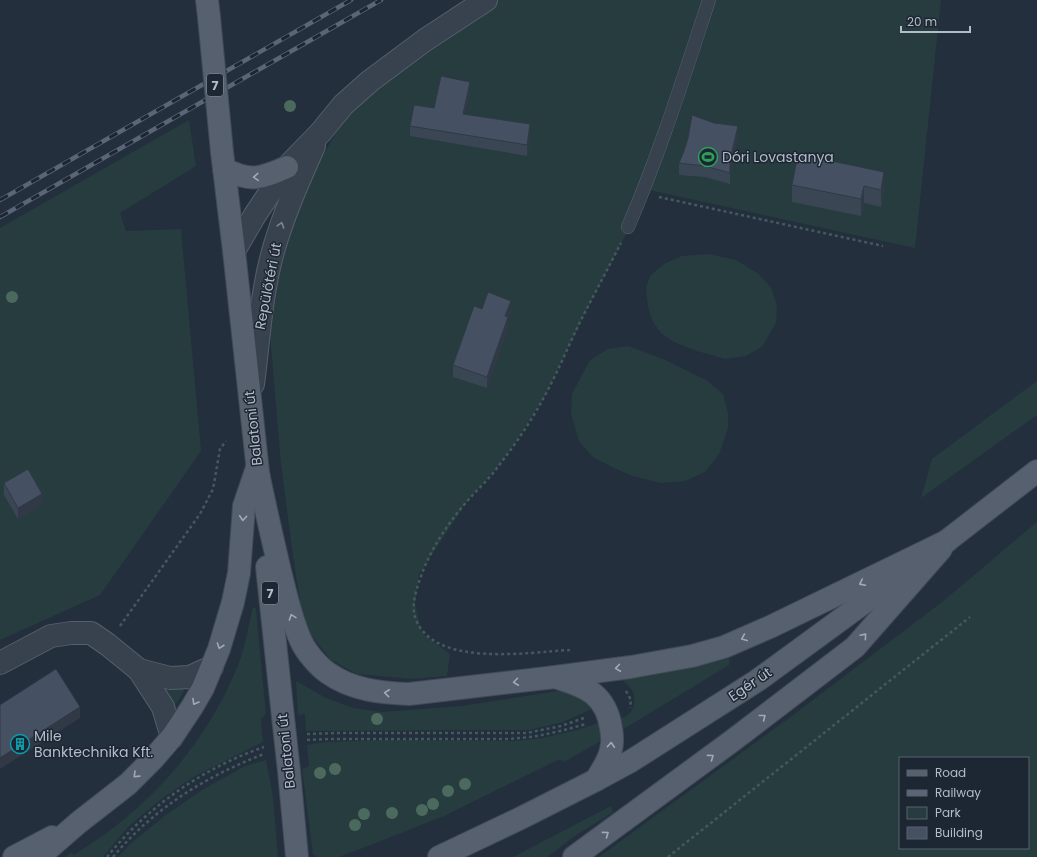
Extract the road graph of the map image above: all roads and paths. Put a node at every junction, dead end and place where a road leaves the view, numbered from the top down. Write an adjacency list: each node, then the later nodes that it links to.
1 (486, 0): 4 (street, Repülőtéri út)
2 (709, 0): 7 (lane)
3 (208, 9): 5 (main road, Balatoni út / 7, bridge)
4 (321, 132): 6 (street, Repülőtéri út); 11 (street, Repülőtéri út, one-way to 4)
5 (223, 161): 6 (main road, one-way to 5); 10 (main road, Balatoni út / 7)
6 (287, 167): 10 (street, Repülőtéri út)
7 (643, 194): 8 (lane); 9 (path)
8 (628, 227): 18 (path)
9 (883, 246)
10 (234, 251): 11 (main road, Balatoni út / 7)
11 (251, 401): 13 (main road, Balatoni út / 7)
12 (226, 441): 17 (path)
13 (257, 468): 20 (main road, one-way to 20); 22 (main road, one-way to 13); 35 (main road, Balatoni út / 7, bridge)
14 (1037, 471): 15 (main road, Egér út)
15 (947, 541): 22 (main road, one-way to 22); 29 (main road, Egér út); 37 (main road, one-way to 15)
16 (970, 617): 38 (path)
17 (107, 644): 19 (street); 21 (street)
18 (574, 650)
19 (0, 663)
20 (212, 667): 21 (street); 25 (main road, one-way to 25)
21 (139, 670): 25 (street)
22 (555, 677): 23 (main road)
23 (599, 717): 24 (path); 26 (path); 29 (main road, one-way to 23)
24 (304, 735)
25 (172, 737): 30 (main road, one-way to 30)
26 (303, 741)
27 (266, 746): 33 (path)
28 (269, 752): 34 (path)
29 (596, 780): 36 (main road, Egér út)
30 (78, 823): 31 (main road); 32 (main road)
31 (14, 857)
32 (39, 857)
33 (107, 857)
34 (113, 857)
35 (297, 857)
36 (439, 857)
37 (574, 857)
38 (668, 857)

